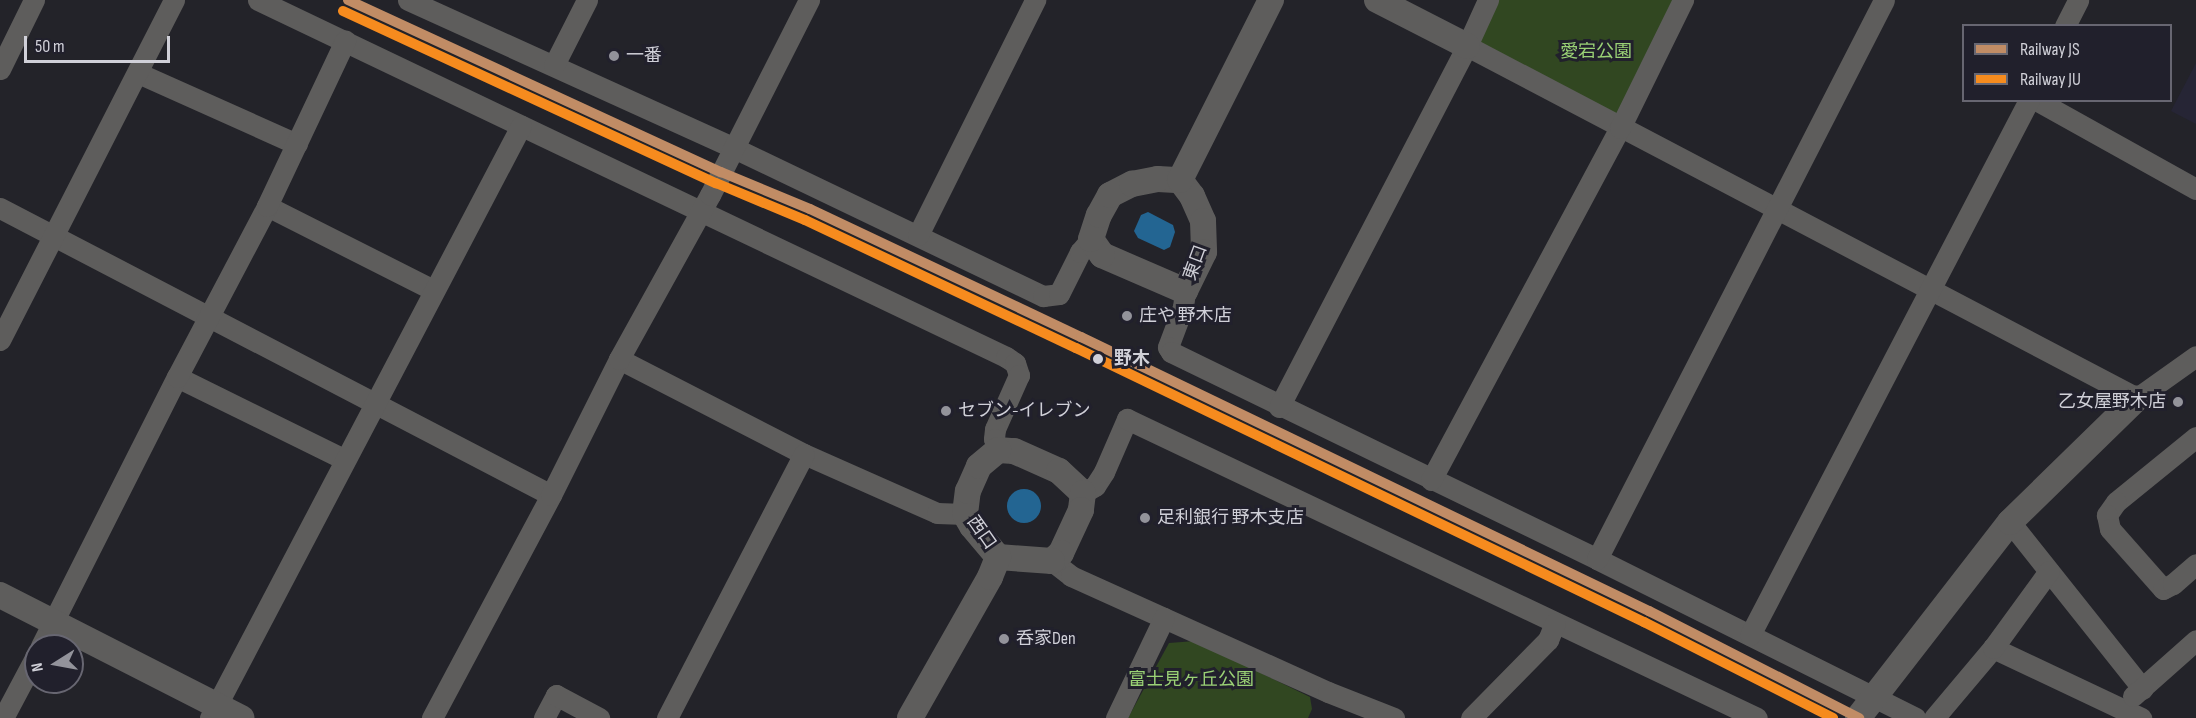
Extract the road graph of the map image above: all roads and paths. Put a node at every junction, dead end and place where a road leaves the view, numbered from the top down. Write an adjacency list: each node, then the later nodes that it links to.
1 (34, 0): 18 (street)
2 (174, 0): 19 (street)
3 (258, 0): 15 (street)
4 (408, 0): 17 (street)
5 (587, 0): 17 (street)
6 (809, 0): 25 (street)
7 (1035, 0): 33 (street)
8 (1271, 0): 26 (street)
9 (1377, 0): 16 (street)
10 (1488, 0): 16 (street)
11 (1683, 0): 23 (street)
12 (1884, 0): 30 (street)
13 (2078, 0): 14 (street)
14 (2066, 24)
15 (345, 40): 22 (street); 24 (street)
16 (1467, 46): 23 (street); 45 (street)
17 (554, 65): 25 (street)
18 (0, 69)
19 (138, 73): 24 (street); 32 (street)
20 (2028, 102): 35 (street)
21 (2040, 102): 27 (street)
22 (521, 126): 31 (street); 36 (street)
23 (1620, 128): 30 (street); 50 (street)
24 (297, 144): 28 (street)
25 (734, 148): 31 (street); 33 (street)
26 (1179, 180): 34 (street); 37 (street, 東口)
27 (2196, 189)
28 (267, 206): 36 (street); 38 (street)
29 (0, 207): 32 (street)
30 (1777, 210): 35 (street); 56 (street)
31 (700, 213): 41 (street); 47 (street)
32 (55, 234): 38 (street); 39 (street)
33 (918, 235): 34 (street)
34 (1091, 239): 37 (street, 東口)
35 (1931, 289): 43 (street); 65 (street)
36 (433, 290): 44 (street)
37 (1185, 291): 45 (street)
38 (210, 317): 42 (street); 44 (street)
39 (0, 340)
40 (2196, 357): 43 (street)
41 (619, 359): 48 (street); 52 (street)
42 (177, 377): 49 (street); 63 (street)
43 (2136, 398): 54 (street)
44 (374, 402): 49 (street); 52 (street)
45 (1279, 407): 50 (street)
46 (2196, 437): 58 (street)
47 (998, 450): 51 (street); 53 (street, 西口)
48 (804, 454): 53 (street); 78 (street)
49 (344, 459): 72 (street)
50 (1431, 480): 56 (street)
51 (1083, 493): 57 (street); 62 (street)
52 (551, 495): 75 (street)
53 (965, 514): 55 (street, 西口)
54 (2010, 522): 59 (street); 70 (street)
55 (998, 557): 57 (street, 西口); 79 (street)
56 (1597, 559): 65 (street)
57 (1052, 561): 61 (street)
58 (2196, 564)
59 (2049, 571): 67 (street); 69 (street)
60 (0, 595): 63 (street)
61 (1164, 618): 80 (street); 81 (street)
62 (1555, 622): 82 (street); 83 (street)
63 (54, 623): 64 (street); 72 (street)
64 (48, 634)
65 (1750, 634): 70 (street)
66 (2196, 640): 69 (street)
67 (1993, 648): 71 (street); 86 (street)
68 (24, 679): 73 (street)
69 (2143, 689): 71 (street)
70 (1873, 696): 84 (street); 85 (street)
71 (2117, 707): 87 (street)
72 (213, 712): 74 (street)
73 (3, 718)
74 (241, 718)
75 (432, 718)
76 (544, 718): 77 (street)
77 (599, 718)
78 (667, 718)
79 (910, 718)
80 (1116, 718)
81 (1394, 718)
82 (1472, 718)
83 (1757, 718)
84 (1858, 718)
85 (1916, 718)
86 (1934, 718)
87 (2141, 718)

